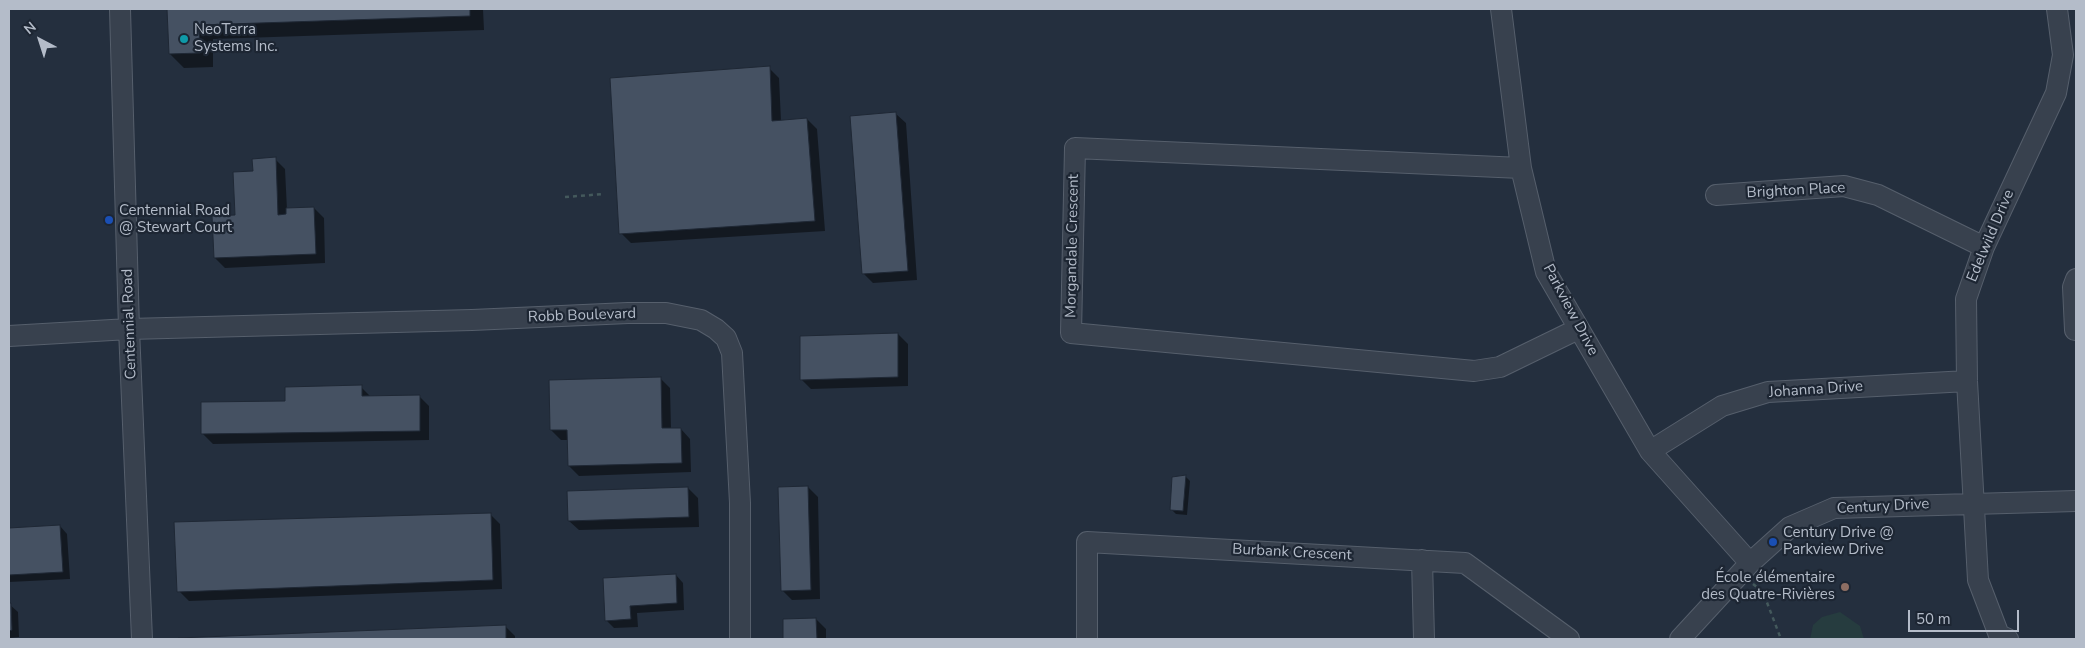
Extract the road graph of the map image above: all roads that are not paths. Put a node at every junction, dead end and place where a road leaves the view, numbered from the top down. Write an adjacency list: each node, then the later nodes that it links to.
1 (120, 9): 8 (street, Centennial Road)
2 (1501, 9): 4 (street, Parkview Drive)
3 (2057, 9): 6 (street, Edelwild Drive)
4 (1521, 168): 9 (street, Parkview Drive); 9 (street, Morgandale Crescent)
5 (1716, 195): 6 (street, Brighton Place)
6 (1984, 247): 12 (street, Edelwild Drive)
7 (2076, 279): 10 (street)
8 (129, 328): 11 (street, Robb Boulevard); 18 (street, Centennial Road); 19 (street, Robb Boulevard)
9 (1578, 329): 13 (street, Parkview Drive)
10 (2075, 330)
11 (9, 336)
12 (1967, 382): 13 (street, Johanna Drive); 15 (street, Edelwild Drive)
13 (1650, 452): 17 (street, Parkview Drive)
14 (2076, 501): 15 (street, Century Drive)
15 (1972, 504): 17 (street, Century Drive); 24 (street, Edelwild Drive)
16 (1422, 560): 20 (street, Burbank Crescent); 21 (street); 22 (street, Burbank Crescent)
17 (1745, 568): 23 (street, Century Drive)
18 (142, 639)
19 (740, 639)
20 (1087, 639)
21 (1424, 639)
22 (1569, 639)
23 (1680, 639)
24 (2008, 639)

